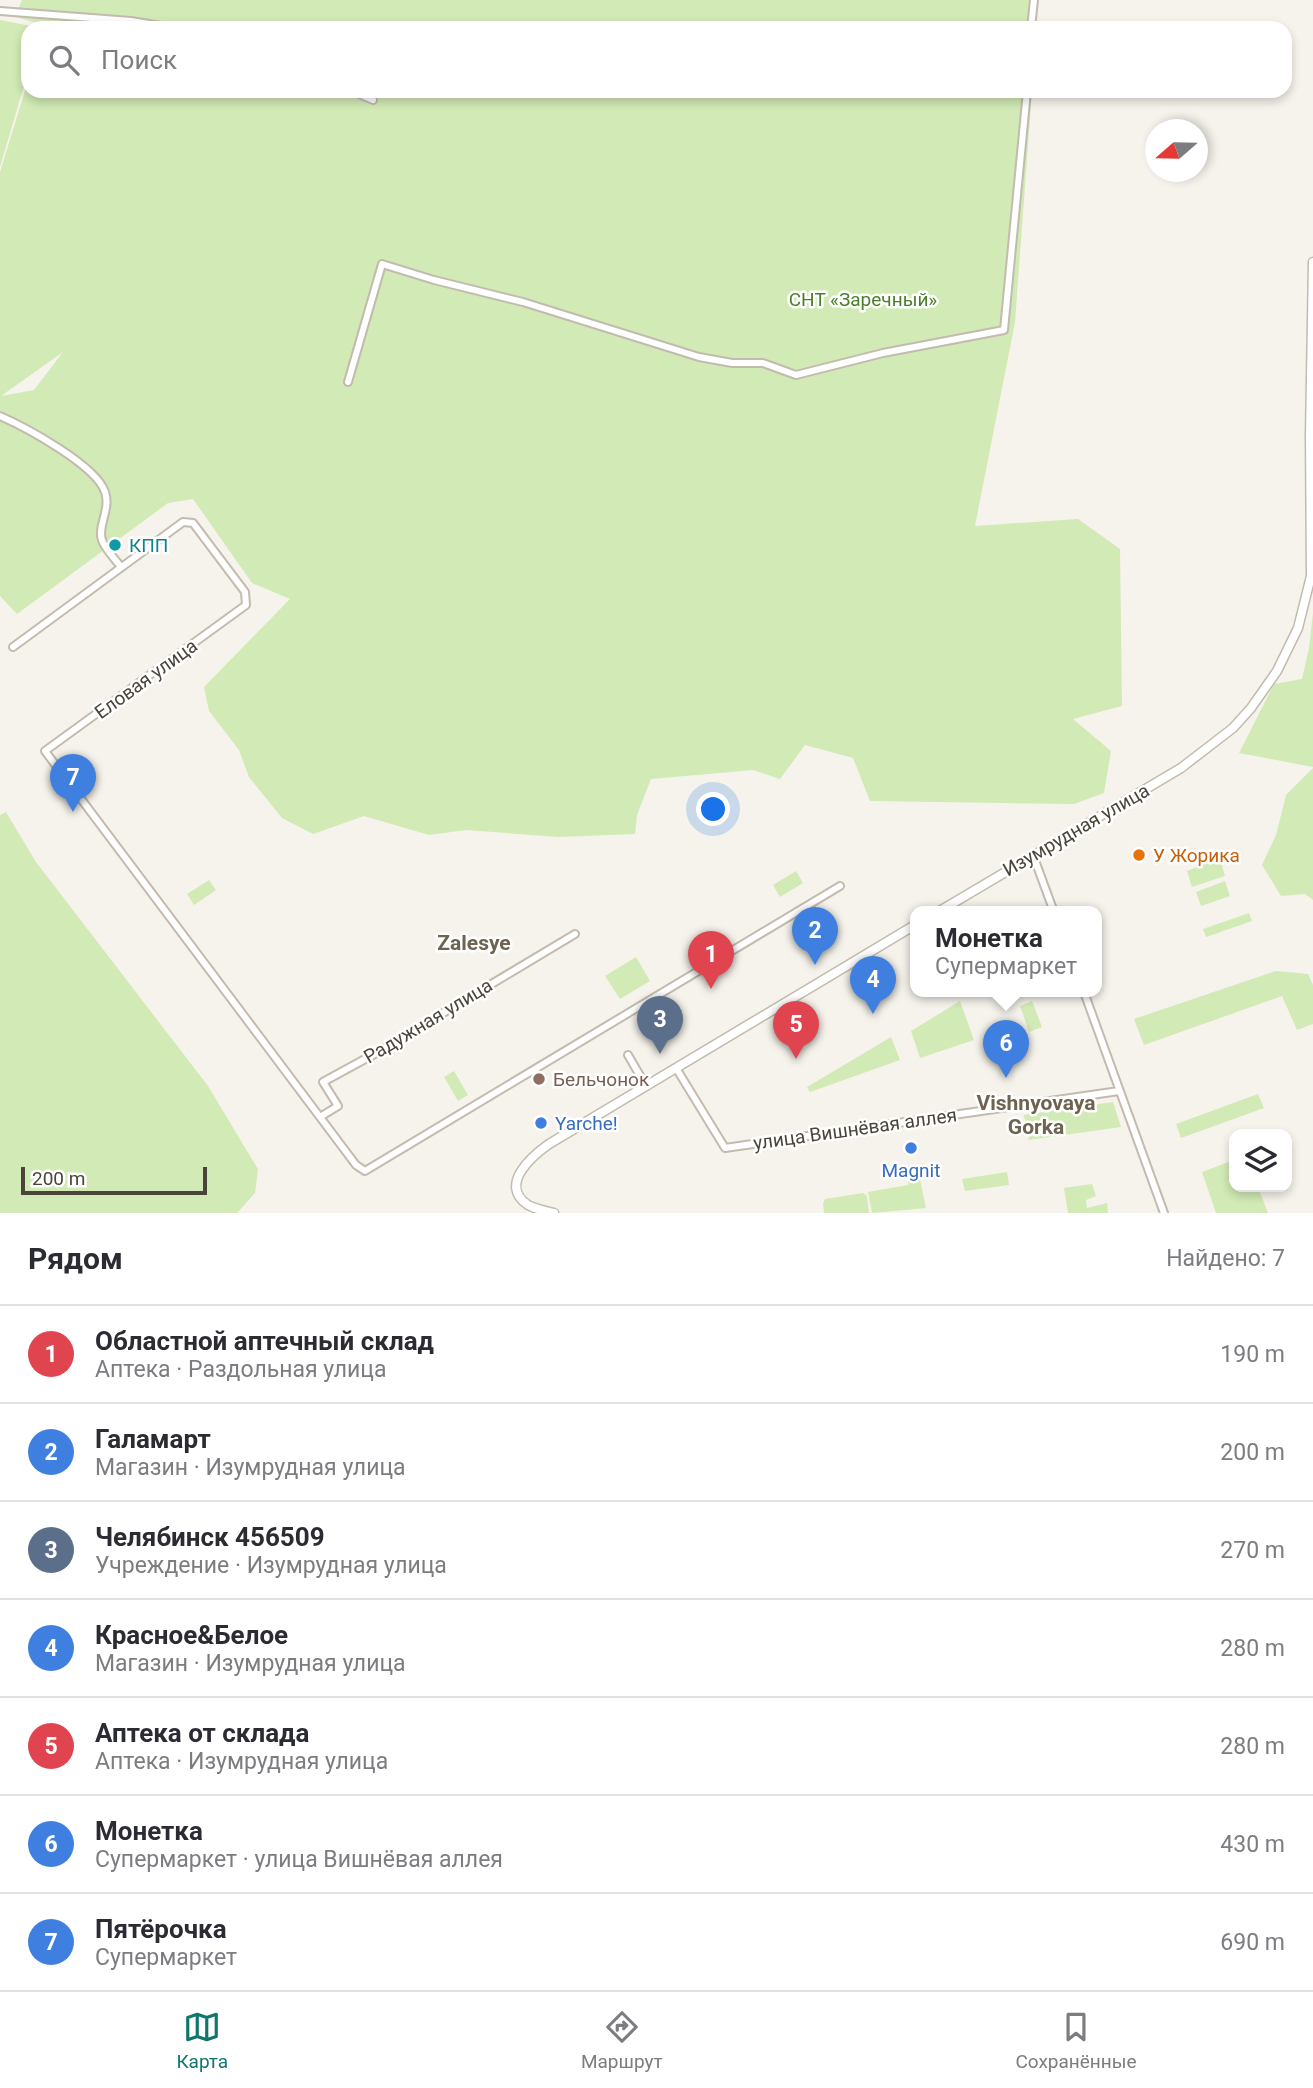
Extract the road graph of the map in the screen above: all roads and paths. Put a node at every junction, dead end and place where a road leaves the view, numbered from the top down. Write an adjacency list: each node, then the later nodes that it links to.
1 (1034, 0): 4 (street)
2 (0, 11): 3 (street)
3 (131, 21)
4 (1032, 21)
5 (368, 98): 7 (street)
6 (1026, 98): 9 (street)
7 (373, 100)
8 (1313, 264): 13 (street, Изумрудная улица)
9 (348, 382)
10 (0, 415): 11 (street)
11 (121, 567): 12 (street); 24 (street, Еловая улица)
12 (13, 647)
13 (1033, 855): 15 (street, Изумрудная улица); 16 (street)
14 (839, 886): 24 (street)
15 (948, 906)
16 (1052, 906)
17 (910, 928): 21 (street)
18 (575, 934): 24 (street, Радужная улица)
19 (1086, 997): 23 (street)
20 (628, 1055): 22 (street)
21 (676, 1068): 22 (street); 23 (street, улица Вишнёвая аллея)
22 (646, 1086): 25 (street)
23 (1119, 1091): 26 (street)
24 (320, 1116)
25 (554, 1213)
26 (1164, 1213)

